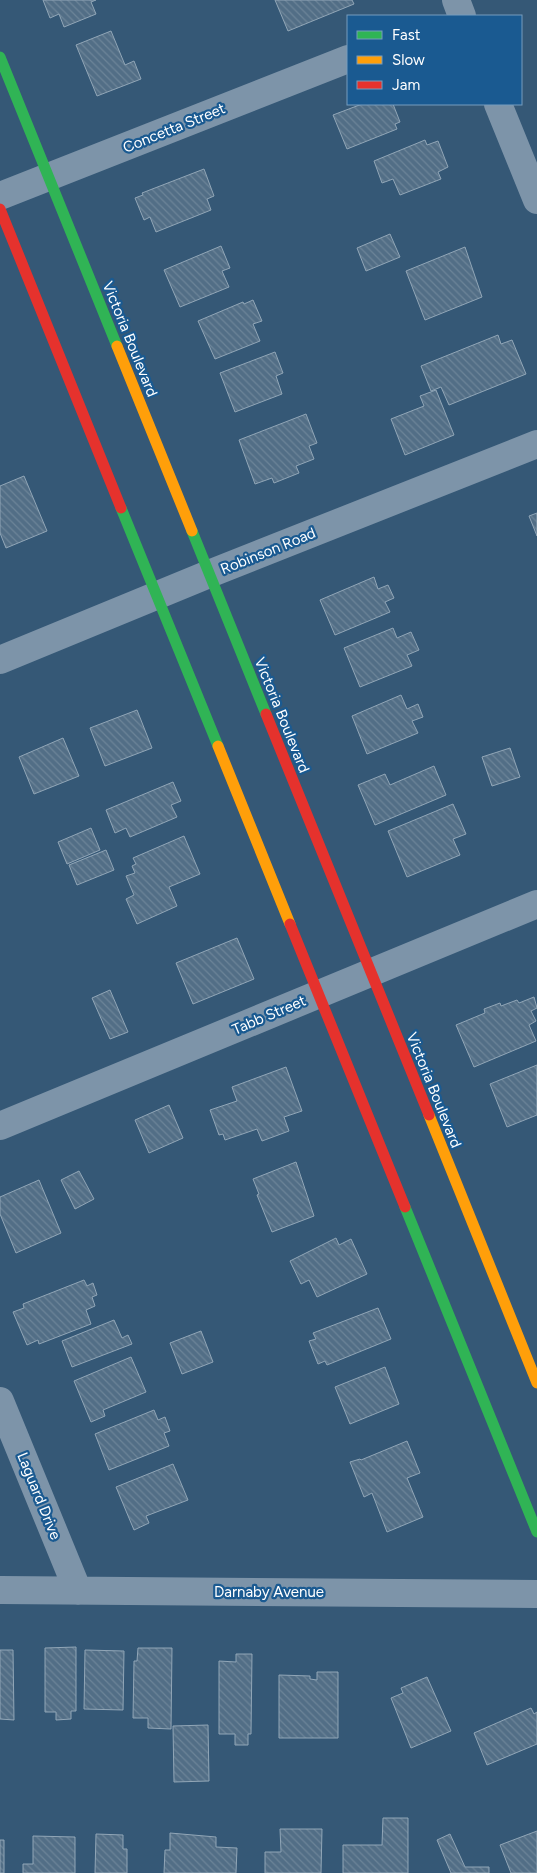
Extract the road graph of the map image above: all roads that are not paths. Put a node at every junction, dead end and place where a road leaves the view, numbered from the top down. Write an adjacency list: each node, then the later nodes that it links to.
1 (0, 57): 4 (main road, Victoria Boulevard)
2 (347, 59): 4 (street, Concetta Street)
3 (498, 105): 6 (street)
4 (49, 178): 5 (street, Concetta Street); 9 (main road, Victoria Boulevard)
5 (0, 196)
6 (537, 200)
7 (0, 209): 10 (main road)
8 (537, 444): 9 (street, Robinson Road)
9 (209, 574): 10 (street, Robinson Road); 13 (main road, Victoria Boulevard)
10 (156, 596): 11 (street, Robinson Road); 14 (main road)
11 (0, 660)
12 (537, 904): 13 (street, Tabb Street)
13 (370, 973): 14 (street, Tabb Street); 16 (main road, Victoria Boulevard)
14 (319, 994): 15 (street, Tabb Street); 18 (main road)
15 (0, 1126)
16 (537, 1383)
17 (0, 1401): 20 (street, Laguard Drive)
18 (537, 1532)
19 (0, 1590): 20 (street, Darnaby Avenue)
20 (78, 1591): 21 (street, Darnaby Avenue)
21 (537, 1594)

